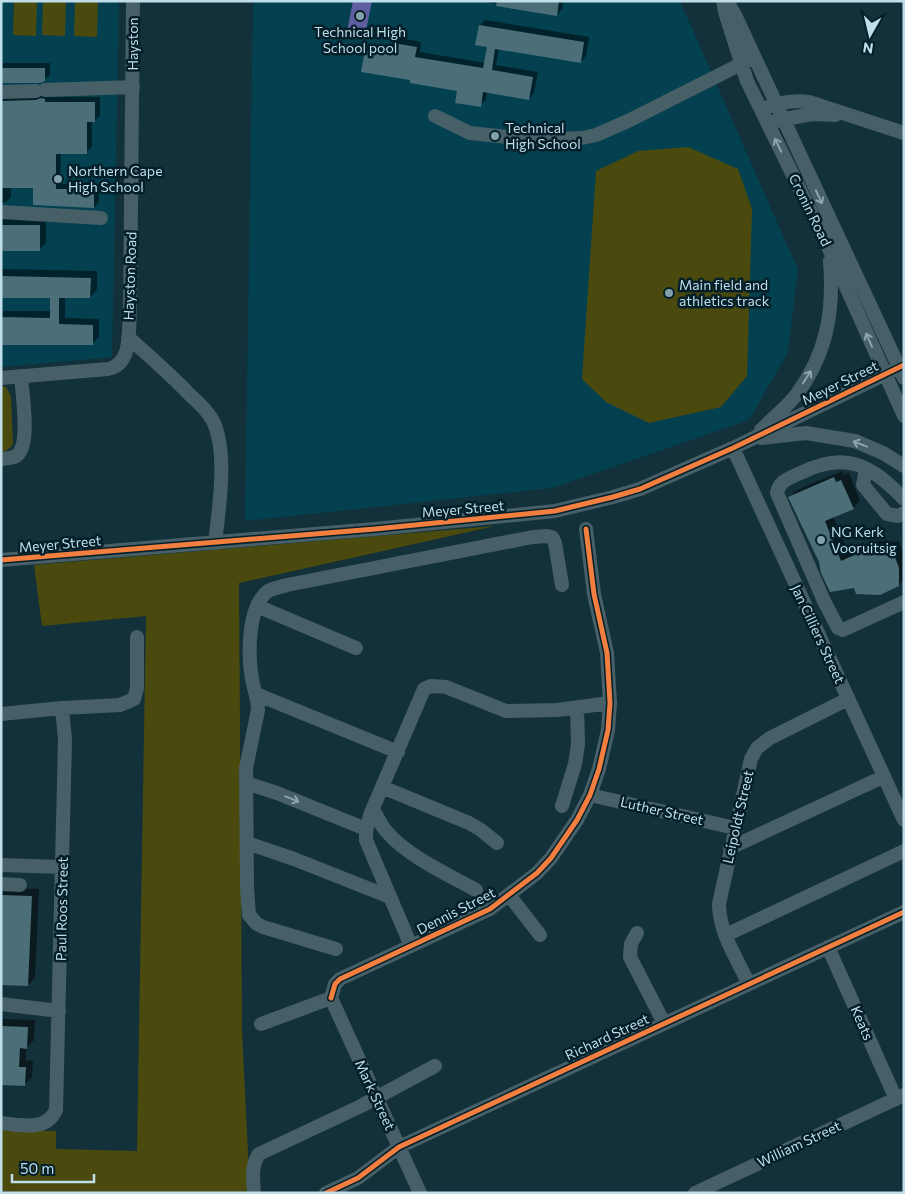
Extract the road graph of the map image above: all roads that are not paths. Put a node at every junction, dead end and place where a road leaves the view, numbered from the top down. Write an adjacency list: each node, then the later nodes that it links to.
1 (133, 1): 5 (street, Hayston)
2 (723, 1): 4 (street, Cronin Road)
3 (727, 1): 4 (street, Cronin Road)
4 (748, 61): 7 (street, Cronin Road); 8 (street, Cronin Road); 9 (street)
5 (133, 87): 6 (street); 17 (street, Hayston Road)
6 (2, 92)
7 (776, 104): 8 (street); 10 (street); 11 (street, Cronin Road)
8 (760, 110): 12 (street, Cronin Road)
9 (436, 116)
10 (851, 116): 11 (street); 13 (street)
11 (783, 118): 12 (street); 18 (street, Cronin Road, one-way to 18)
12 (767, 123): 16 (street, Cronin Road, one-way to 12)
13 (904, 133)
14 (1, 212): 15 (street)
15 (101, 218)
16 (830, 251): 19 (street, Cronin Road, one-way to 16); 23 (street, one-way to 16)
17 (128, 337): 20 (street, Hayston Road); 31 (street)
18 (902, 370): 19 (street, Meyer Street)
19 (884, 374): 22 (street, Cronin Road); 23 (street, Meyer Street)
20 (21, 376): 21 (street, Hayston Road); 25 (street)
21 (1, 378)
22 (904, 416)
23 (751, 439): 24 (street, Meyer Street); 26 (street, one-way to 23)
24 (733, 448): 31 (street, Meyer Street); 39 (street, Jan Cilliers Street)
25 (1, 459)
26 (904, 466)
27 (866, 469): 28 (street); 29 (street); 34 (street)
28 (904, 499)
29 (904, 513)
30 (586, 529): 40 (street, Dennis Street)
31 (215, 543): 32 (street, Meyer Street)
32 (1, 560)
33 (562, 585): 35 (street)
34 (904, 602)
35 (257, 606): 37 (street); 38 (street)
36 (137, 637): 42 (street)
37 (356, 648)
38 (256, 694): 44 (street); 46 (street)
39 (848, 699): 45 (street, Jan Cilliers Street); 52 (street, Leipoldt Street)
40 (610, 703): 41 (street); 48 (street, Dennis Street)
41 (577, 707): 44 (street); 49 (street)
42 (62, 708): 43 (street); 59 (street, Paul Roos Street)
43 (1, 714)
44 (398, 752): 47 (street)
45 (883, 777): 51 (street, Jan Cilliers Street); 56 (street)
46 (246, 783): 53 (street, one-way to 53); 54 (street)
47 (382, 787): 50 (street); 55 (street)
48 (590, 795): 52 (street, Luther Street); 63 (street, Dennis Street)
49 (562, 806)
50 (373, 809): 53 (street); 62 (street)
51 (904, 820)
52 (735, 828): 56 (street, Leipoldt Street)
53 (366, 829): 64 (street)
54 (247, 843): 64 (street); 71 (street)
55 (497, 843)
56 (730, 848): 68 (street, Leipoldt Street)
57 (904, 851): 68 (street)
58 (1, 865): 59 (street)
59 (62, 867): 75 (street, Paul Roos Street)
60 (1, 884): 61 (street)
61 (20, 885)
62 (476, 890)
63 (509, 895): 67 (street); 69 (street, Dennis Street)
64 (390, 897): 69 (street)
65 (904, 912): 70 (street, Richard Street)
66 (637, 933): 76 (street)
67 (540, 935)
68 (726, 936): 72 (street, Leipoldt Street)
69 (411, 946): 73 (street, Dennis Street)
70 (828, 947): 72 (street, Richard Street); 79 (street, Keats)
71 (336, 949)
72 (749, 984): 76 (street, Richard Street)
73 (331, 998): 77 (street); 80 (street, Mark Street)
74 (1, 1004): 75 (street)
75 (59, 1011): 81 (street, Paul Roos Street)
76 (664, 1023): 82 (street, Richard Street)
77 (261, 1024)
78 (435, 1066): 80 (street)
79 (900, 1097): 86 (street, William Street)
80 (377, 1098): 82 (street, Mark Street); 83 (street)
81 (1, 1123)
82 (399, 1147): 84 (street, Richard Street); 85 (street, Mark Street)
83 (254, 1193)
84 (326, 1193)
85 (420, 1193)
86 (695, 1193)

